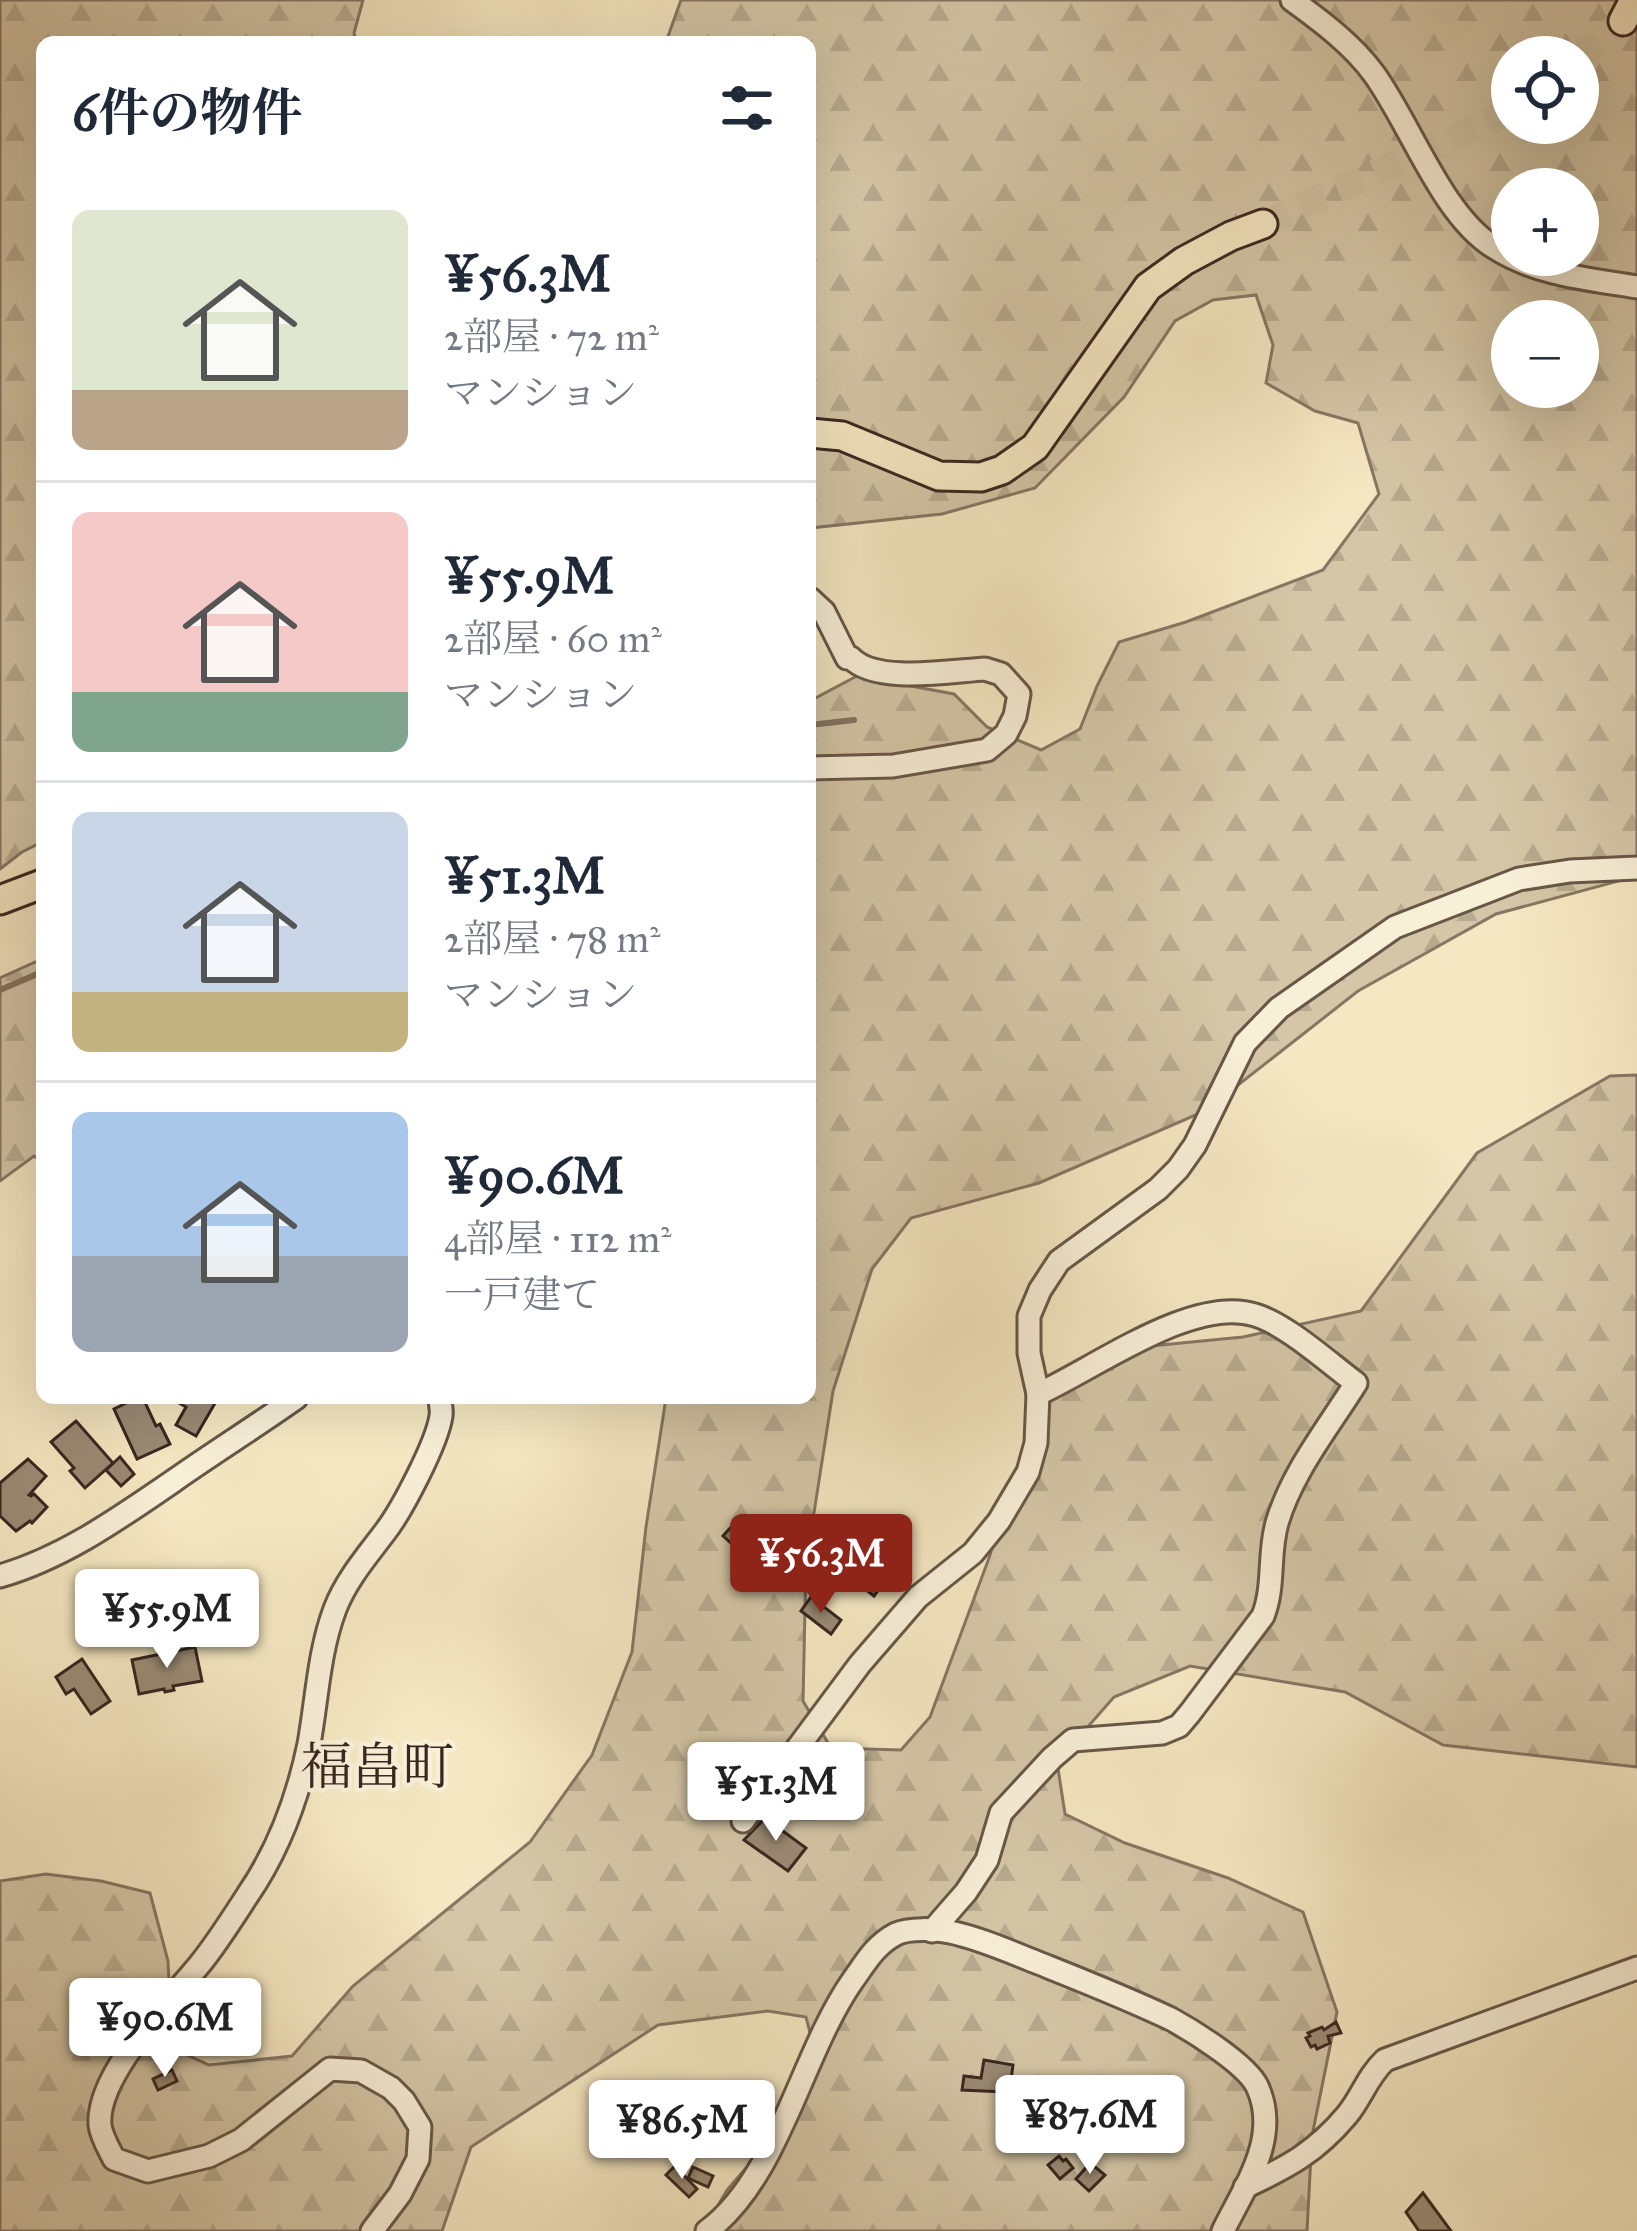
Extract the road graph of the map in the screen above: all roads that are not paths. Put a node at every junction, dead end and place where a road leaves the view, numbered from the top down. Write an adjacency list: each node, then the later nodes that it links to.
1 (1292, 0): 3 (street)
2 (1263, 224): 4 (main road)
3 (1637, 287)
4 (816, 434)
5 (816, 604): 6 (street)
6 (816, 768)
7 (1637, 868): 10 (street)
8 (36, 886): 9 (main road)
9 (0, 899)
10 (1038, 1394): 14 (street); 15 (street)
11 (287, 1404): 13 (street)
12 (440, 1404): 18 (street)
13 (0, 1576)
14 (743, 1821)
15 (932, 1931): 17 (street); 19 (street)
16 (1637, 1968): 17 (street)
17 (1245, 2187): 20 (street)
18 (372, 2231)
19 (707, 2231)
20 (1223, 2231)

